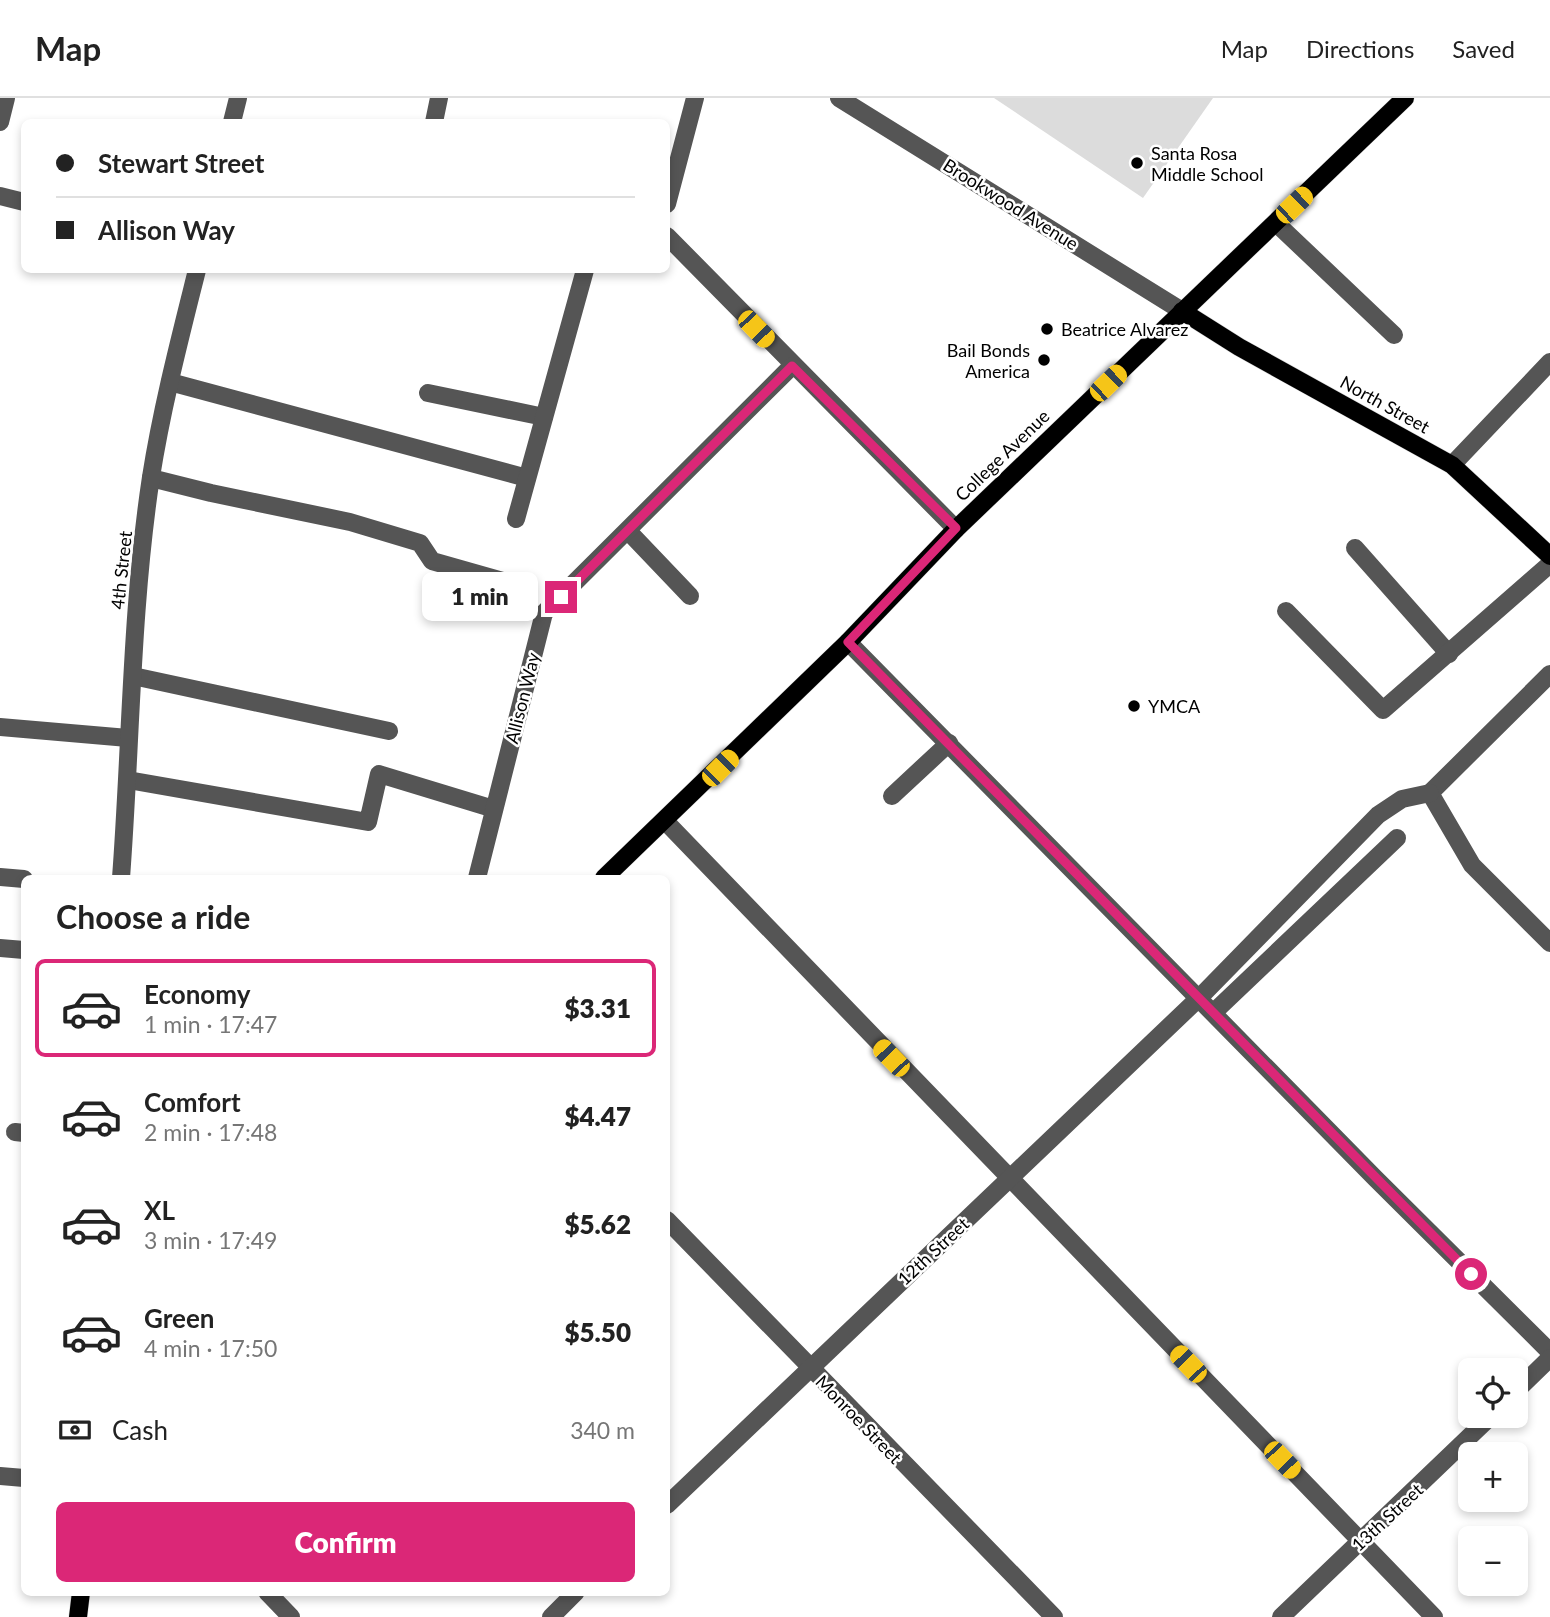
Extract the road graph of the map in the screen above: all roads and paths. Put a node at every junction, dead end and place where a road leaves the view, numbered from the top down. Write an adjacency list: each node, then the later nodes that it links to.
1 (6, 98): 9 (street)
2 (239, 98): 7 (street)
3 (439, 98): 8 (street)
4 (695, 98): 10 (street)
5 (839, 98): 17 (street, Brookwood Avenue)
6 (1405, 98): 13 (main road, College Avenue)
7 (233, 119)
8 (435, 119)
9 (0, 122)
10 (670, 193)
11 (0, 196): 12 (street)
12 (21, 201)
13 (1276, 223): 17 (main road, College Avenue); 18 (street)
14 (670, 239): 20 (street)
15 (196, 273): 21 (street, 4th Street)
16 (584, 273): 23 (street)
17 (1182, 311): 24 (main road, North Street); 28 (main road, College Avenue)
18 (1394, 335)
19 (1550, 362): 24 (street)
20 (792, 366): 28 (street); 29 (street, Allison Way)
21 (170, 382): 25 (street, 4th Street); 26 (street)
22 (428, 393): 23 (street)
23 (544, 417): 26 (street)
24 (1452, 465): 31 (main road, North Street)
25 (151, 478): 33 (street); 39 (street, 4th Street)
26 (527, 478): 27 (street)
27 (516, 519)
28 (956, 528): 36 (main road, College Avenue)
29 (628, 531): 34 (street); 47 (street, Allison Way)
30 (1354, 548): 37 (street)
31 (1550, 556)
32 (1550, 564): 37 (street)
33 (506, 582)
34 (690, 596)
35 (1286, 611): 37 (street)
36 (848, 642): 43 (street); 48 (main road, College Avenue)
37 (1449, 653)
38 (1550, 674): 45 (street)
39 (133, 676): 41 (street); 42 (street, 4th Street)
40 (0, 727): 42 (street)
41 (389, 731)
42 (128, 738): 44 (street, 4th Street)
43 (949, 743): 46 (street); 58 (street)
44 (128, 780): 47 (street); 50 (street, 4th Street)
45 (1430, 793): 55 (street); 58 (street, 12th Street)
46 (892, 796)
47 (494, 809): 51 (street, Allison Way)
48 (666, 822): 52 (main road, College Avenue); 60 (street)
49 (1396, 838): 59 (street)
50 (121, 875)
51 (478, 875)
52 (607, 875)
53 (0, 877): 54 (street)
54 (21, 879)
55 (1550, 943)
56 (0, 948): 57 (street)
57 (21, 950)
58 (1200, 998): 59 (street); 60 (street, 12th Street)
59 (1214, 1012): 62 (street)
60 (1009, 1180): 64 (street, 12th Street); 70 (street)
61 (670, 1223): 64 (street, Monroe Street)
62 (1550, 1352)
63 (1550, 1358): 65 (street)
64 (810, 1369): 69 (street, 12th Street); 77 (street, Monroe Street)
65 (1528, 1379)
66 (1479, 1428): 70 (street, 13th Street)
67 (0, 1476): 68 (street)
68 (21, 1478)
69 (670, 1503)
70 (1361, 1541): 78 (street, 13th Street); 79 (street)
71 (81, 1596): 74 (main road)
72 (271, 1596): 75 (street)
73 (572, 1596): 76 (street)
74 (78, 1617)
75 (291, 1617)
76 (551, 1617)
77 (1054, 1617)
78 (1281, 1617)
79 (1434, 1617)

